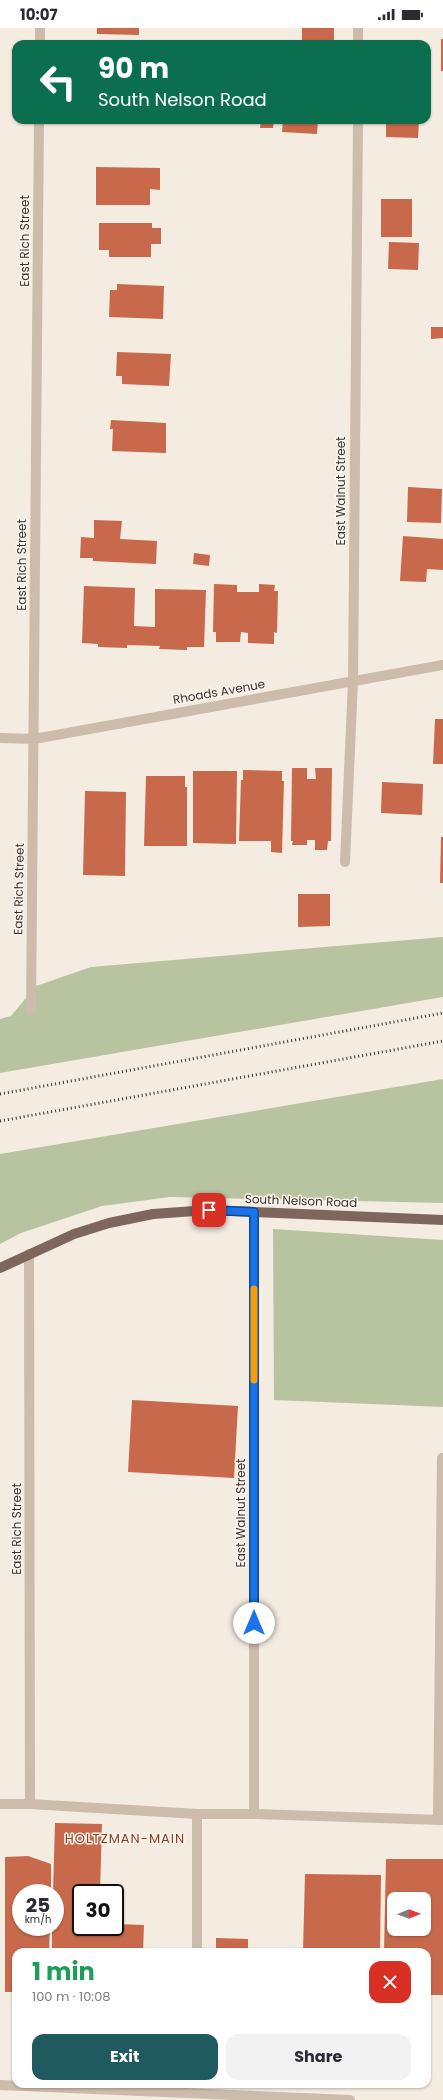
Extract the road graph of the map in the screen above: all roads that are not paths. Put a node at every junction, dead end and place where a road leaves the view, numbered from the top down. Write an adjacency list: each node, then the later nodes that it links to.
1 (40, 28): 3 (street)
2 (358, 28): 4 (street)
3 (40, 40)
4 (358, 40)
5 (39, 124): 10 (street, East Rich Street)
6 (358, 124): 8 (street, East Walnut Street)
7 (443, 665): 8 (street, Rhoads Avenue)
8 (353, 681): 10 (street, Rhoads Avenue); 11 (street, East Walnut Street)
9 (0, 738): 10 (street, Rhoads Avenue)
10 (34, 739): 12 (street, East Rich Street)
11 (345, 862)
12 (31, 1010)
13 (254, 1212): 14 (main road, South Nelson Road); 15 (main road, South Nelson Road); 21 (street, East Walnut Street)
14 (443, 1220)
15 (29, 1254): 16 (main road, South Nelson Road); 19 (street, East Rich Street)
16 (0, 1268)
17 (442, 1458): 22 (street)
18 (0, 1804): 19 (street)
19 (30, 1804): 20 (street)
20 (197, 1814): 21 (street); 23 (street)
21 (254, 1814): 22 (street)
22 (441, 1820)
23 (197, 1948)
24 (0, 2085): 25 (street)
25 (12, 2085)
26 (148, 2088): 27 (street)
27 (197, 2089): 28 (street)
28 (350, 2100)

